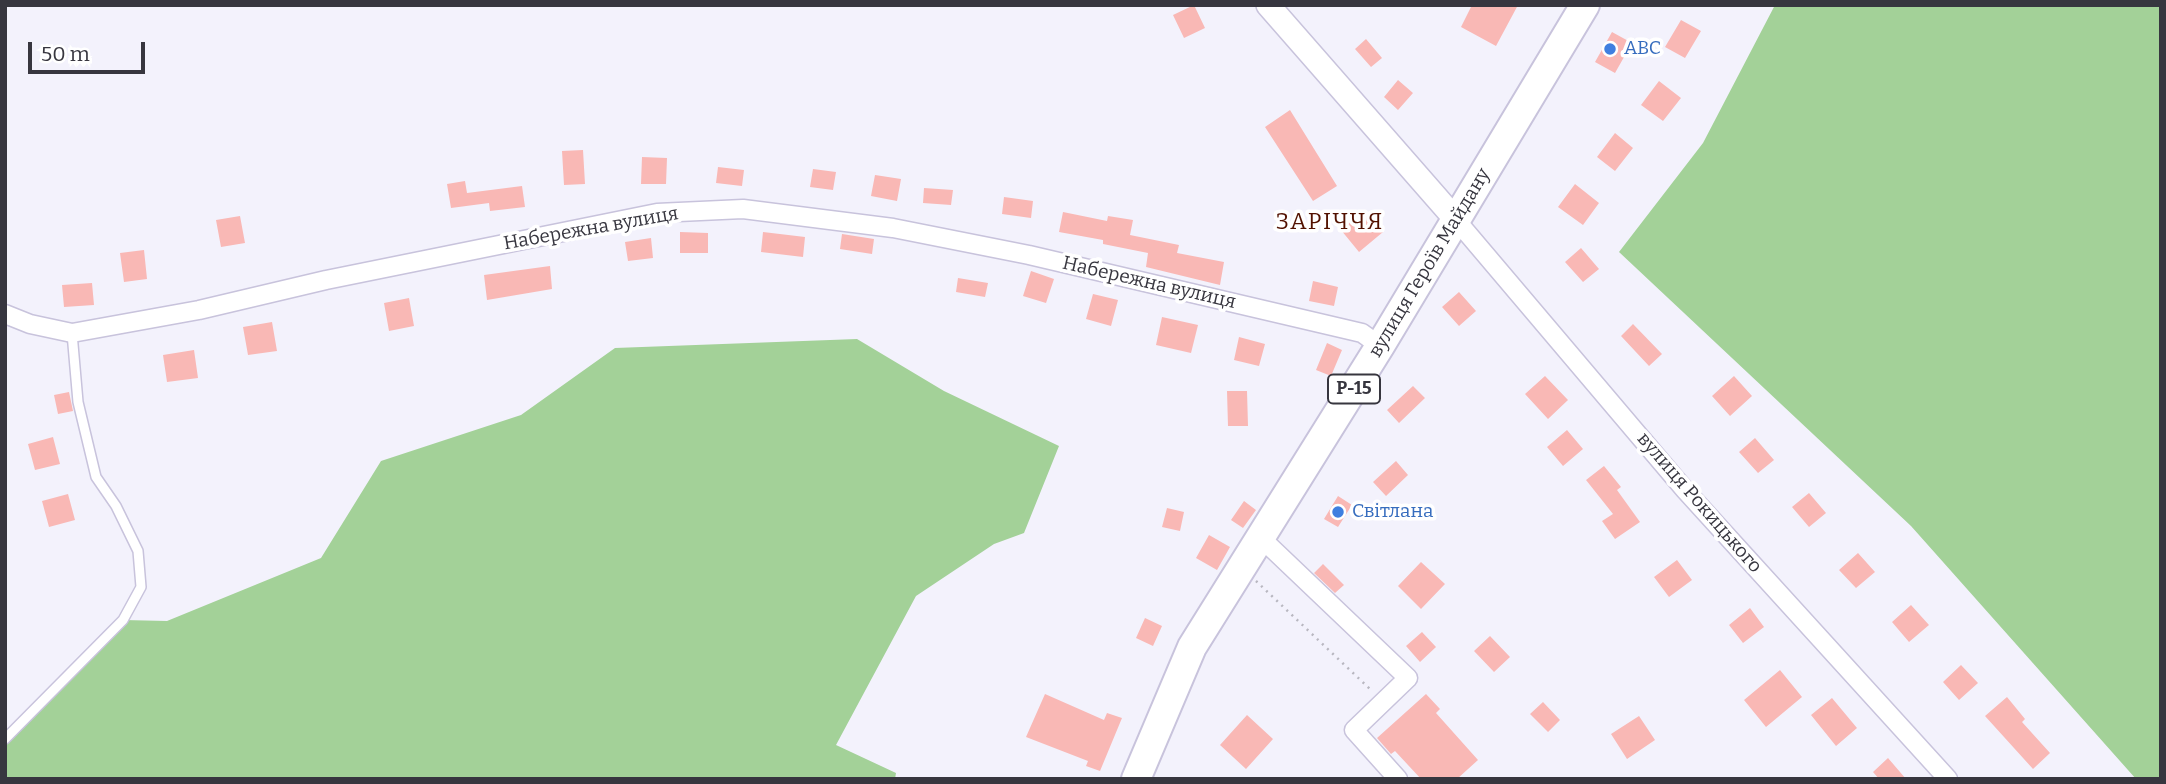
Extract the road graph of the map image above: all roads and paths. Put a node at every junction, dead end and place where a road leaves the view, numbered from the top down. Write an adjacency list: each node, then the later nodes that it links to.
1 (1268, 5): 3 (street)
2 (1585, 5): 3 (main road, вулиця Героїв Майдану / Р-15)
3 (1457, 221): 6 (main road, вулиця Героїв Майдану / Р-15); 13 (street, вулиця Рокицького)
4 (5, 314): 5 (street, Набережна вулиця)
5 (72, 333): 6 (street, Набережна вулиця); 10 (lane)
6 (1381, 346): 7 (main road, вулиця Героїв Майдану / Р-15)
7 (1261, 537): 8 (main road, вулиця Героїв Майдану / Р-15); 9 (street)
8 (1242, 567): 9 (path); 11 (main road, вулиця Героїв Майдану / Р-15)
9 (1384, 701): 12 (street)
10 (5, 739)
11 (1136, 779)
12 (1398, 779)
13 (1948, 779)

